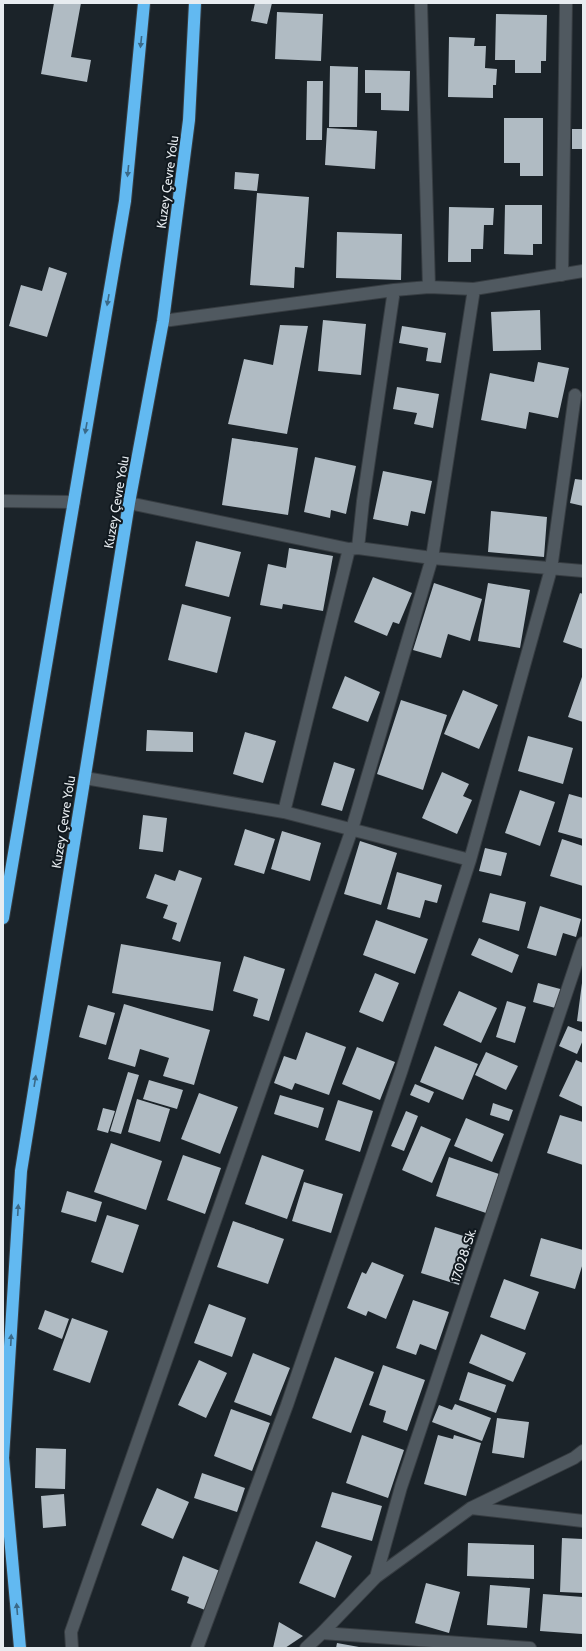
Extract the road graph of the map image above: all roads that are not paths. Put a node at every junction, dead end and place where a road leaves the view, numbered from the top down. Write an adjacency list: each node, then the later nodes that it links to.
1 (144, 3): 13 (highway, one-way to 13)
2 (195, 3): 10 (highway, Kuzey Çevre Yolu)
3 (421, 3): 7 (street)
4 (566, 3): 6 (street)
5 (583, 271): 6 (street)
6 (562, 275): 8 (street)
7 (429, 287): 8 (street); 9 (street)
8 (474, 289): 16 (street)
9 (394, 290): 10 (street); 15 (street)
10 (163, 321): 14 (highway, Kuzey Çevre Yolu)
11 (575, 395): 17 (street)
12 (3, 501): 13 (street)
13 (74, 502): 23 (highway)
14 (129, 503): 15 (street); 19 (highway, Kuzey Çevre Yolu)
15 (354, 549): 16 (street); 20 (street)
16 (432, 558): 17 (street); 21 (street)
17 (551, 569): 18 (street); 22 (street)
18 (583, 571)
19 (85, 778): 20 (street); 30 (highway, Kuzey Çevre Yolu, one-way to 19)
20 (284, 812): 21 (street)
21 (352, 829): 22 (street); 31 (street)
22 (470, 860): 32 (street)
23 (3, 918)
24 (583, 943): 28 (street, 17028. Sk.)
25 (583, 1451): 26 (street)
26 (471, 1508): 27 (street); 28 (street)
27 (583, 1521)
28 (376, 1577): 29 (street)
29 (322, 1633): 33 (street); 34 (street)
30 (20, 1648)
31 (72, 1648)
32 (197, 1648)
33 (306, 1648)
34 (530, 1648)

